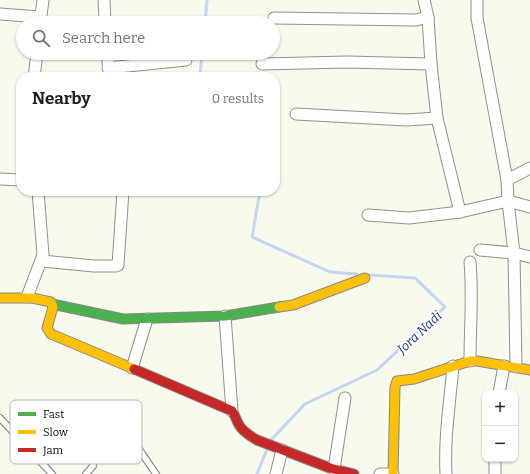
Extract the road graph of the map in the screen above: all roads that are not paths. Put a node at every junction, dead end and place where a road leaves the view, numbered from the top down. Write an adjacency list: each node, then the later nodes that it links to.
1 (43, 0): 7 (street)
2 (104, 0): 8 (street)
3 (424, 0): 9 (street)
4 (477, 0): 23 (street)
5 (0, 14): 6 (street)
6 (16, 16)
7 (41, 16)
8 (105, 16)
9 (428, 17): 10 (street); 15 (street)
10 (280, 18)
11 (36, 60): 16 (street)
12 (108, 60): 17 (street)
13 (186, 60): 17 (street)
14 (262, 64): 15 (street)
15 (431, 64): 19 (street)
16 (35, 72)
17 (109, 72)
18 (296, 114): 19 (street)
19 (438, 118): 28 (street)
20 (530, 168): 23 (street)
21 (0, 179): 22 (street)
22 (16, 180)
23 (507, 180): 26 (street)
24 (39, 196): 33 (street)
25 (123, 196): 33 (street)
26 (508, 201): 27 (street); 28 (street); 31 (street)
27 (530, 206)
28 (460, 212): 29 (street)
29 (368, 215)
30 (480, 250): 31 (street)
31 (514, 253): 32 (street); 44 (street)
32 (530, 257)
33 (42, 261): 36 (street)
34 (470, 262): 41 (street)
35 (365, 278): 39 (street)
36 (27, 297): 37 (street); 38 (street)
37 (0, 298)
38 (52, 304): 40 (street); 45 (street)
39 (225, 316): 40 (street); 49 (street)
40 (147, 318): 45 (street)
41 (470, 361): 42 (street); 43 (street)
42 (453, 366): 64 (street); 65 (street)
43 (504, 366): 44 (street); 47 (street)
44 (516, 367): 46 (street)
45 (132, 368): 49 (street)
46 (530, 370)
47 (500, 390)
48 (345, 398): 57 (street)
49 (232, 411): 52 (street)
50 (0, 418): 51 (lane)
51 (10, 429)
52 (282, 450): 57 (street); 61 (street)
53 (142, 453): 60 (lane)
54 (495, 462): 66 (street)
55 (43, 464): 58 (lane)
56 (93, 464): 59 (lane)
57 (331, 470): 62 (street)
58 (52, 474)
59 (86, 474)
60 (156, 474)
61 (276, 474)
62 (354, 474)
63 (380, 474): 64 (street)
64 (393, 474)
65 (446, 474)
66 (495, 474)

